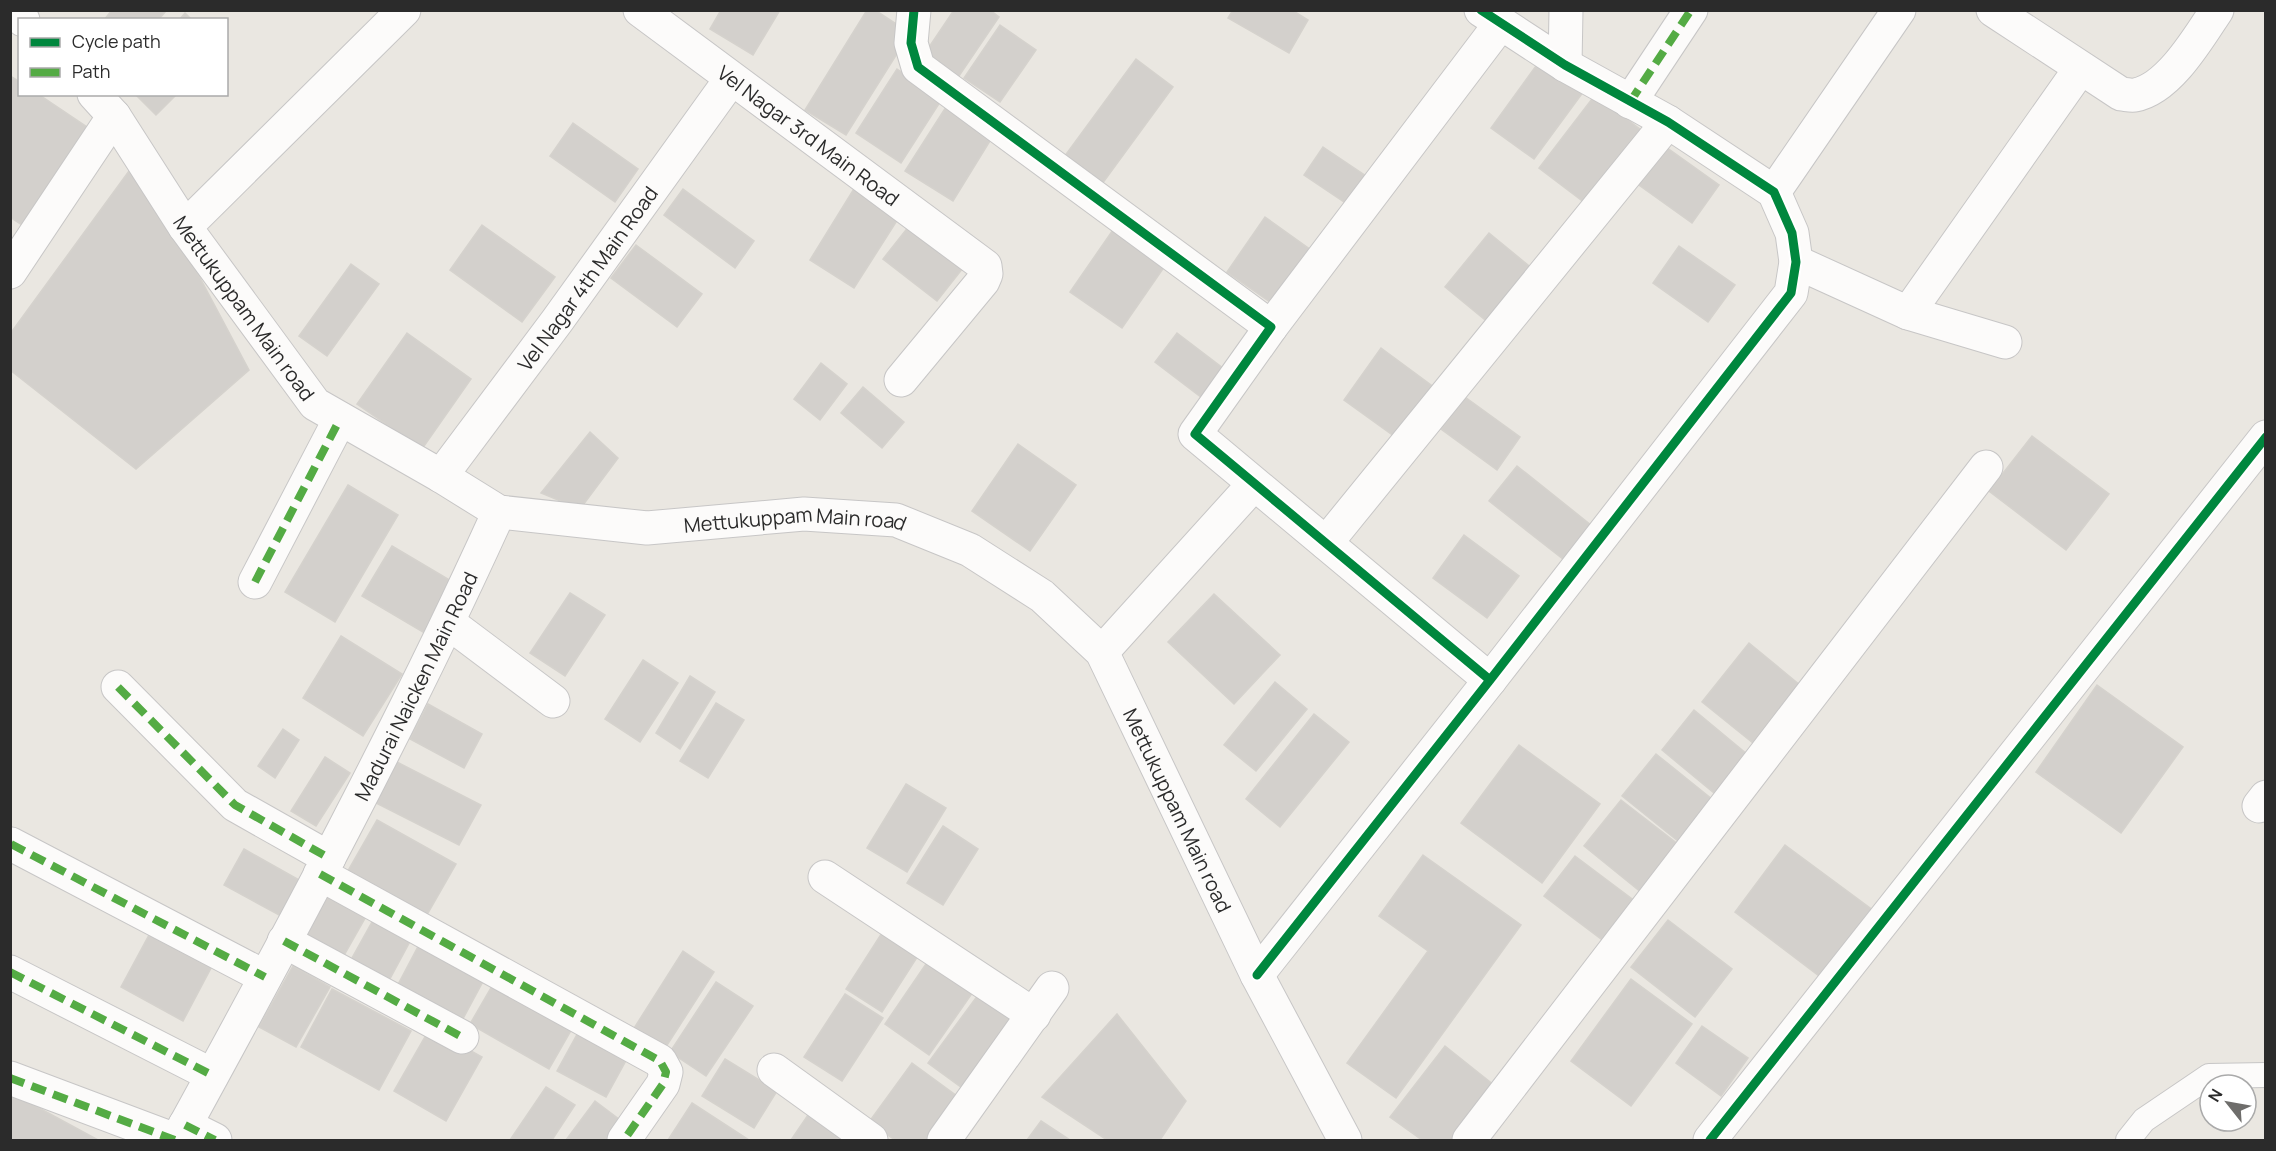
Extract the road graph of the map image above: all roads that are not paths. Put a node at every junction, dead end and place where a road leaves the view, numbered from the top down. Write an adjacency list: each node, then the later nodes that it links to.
1 (404, 10): 17 (street)
2 (640, 10): 12 (street, Vel Nagar 3rd Main Road)
3 (914, 10): 21 (street)
4 (1566, 10): 10 (street)
5 (1691, 10): 13 (street)
6 (1899, 10): 16 (street)
7 (1993, 10): 11 (street)
8 (2217, 10): 11 (street)
9 (1491, 17): 10 (street); 21 (street)
10 (1565, 65): 13 (street)
11 (2080, 69): 20 (street)
12 (731, 79): 23 (street, Vel Nagar 3rd Main Road); 27 (street, Vel Nagar 4th Main Road)
13 (1630, 102): 15 (street)
14 (104, 105): 17 (street, Mettukuppam Main road); 19 (street)
15 (1668, 122): 16 (street); 30 (street)
16 (1774, 192): 18 (street)
17 (185, 227): 24 (street, Mettukuppam Main road)
18 (1796, 262): 20 (street); 34 (street)
19 (10, 272)
20 (1908, 313): 22 (street)
21 (1271, 327): 28 (street)
22 (2005, 342)
23 (901, 380)
24 (340, 419): 27 (street, Mettukuppam Main road); 31 (street)
25 (2265, 437): 58 (street)
26 (1986, 468): 57 (street)
27 (441, 476): 29 (street, Mettukuppam Main road)
28 (1254, 483): 30 (street); 33 (street)
29 (499, 512): 32 (street, Madurai Naicken Main Road); 33 (street, Mettukuppam Main road)
30 (1326, 543): 34 (street)
31 (255, 582)
32 (449, 622): 36 (street); 38 (street, Madurai Naicken Main Road)
33 (1102, 652): 42 (street, Mettukuppam Main road)
34 (1490, 680): 42 (street)
35 (118, 687): 38 (street)
36 (553, 701)
37 (11, 844): 43 (street)
38 (325, 866): 40 (street, Madurai Naicken Main Road); 53 (street)
39 (825, 877): 45 (street)
40 (284, 941): 43 (street, Madurai Naicken Main Road); 46 (street)
41 (10, 972): 48 (street)
42 (1257, 975): 56 (street, Mettukuppam Main road)
43 (265, 977): 48 (street, Madurai Naicken Main Road)
44 (1052, 988): 45 (street)
45 (1034, 1015): 55 (street)
46 (462, 1037)
47 (774, 1070): 54 (street)
48 (212, 1075): 51 (street, Madurai Naicken Main Road)
49 (2265, 1075): 59 (lane)
50 (10, 1078): 51 (street)
51 (179, 1135): 52 (street)
52 (215, 1140)
53 (624, 1140)
54 (871, 1140)
55 (944, 1140)
56 (1345, 1140)
57 (1469, 1140)
58 (1710, 1140)
59 (2128, 1140)

